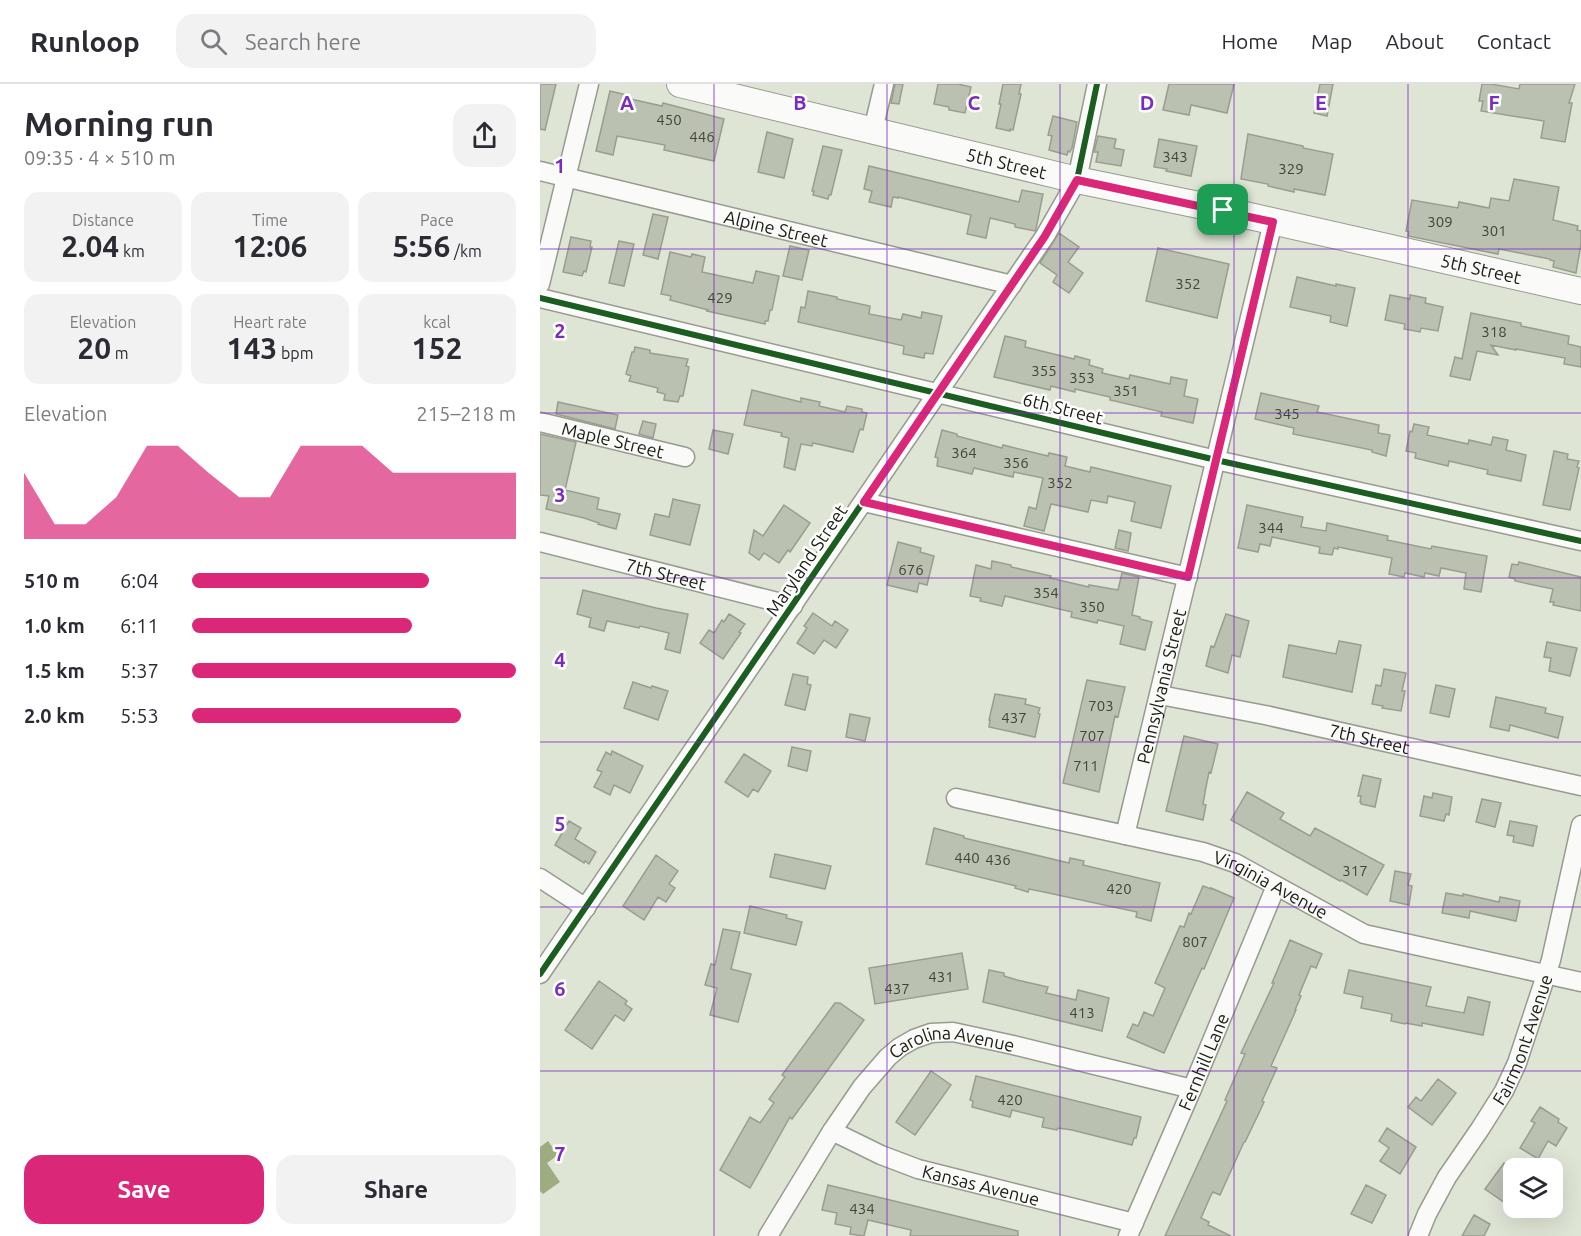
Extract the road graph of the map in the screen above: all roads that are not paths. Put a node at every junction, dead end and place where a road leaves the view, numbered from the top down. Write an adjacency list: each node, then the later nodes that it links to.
1 (589, 84): 8 (street)
2 (680, 84): 5 (street, 5th Street)
3 (884, 84): 6 (street)
4 (1097, 84): 9 (street, Maryland Street)
5 (718, 88): 6 (street, 5th Street)
6 (873, 130): 9 (street, 5th Street)
7 (540, 171): 8 (street, Alpine Street)
8 (566, 178): 11 (street); 12 (street, Alpine Street)
9 (1077, 180): 10 (street, 5th Street); 12 (street, Maryland Street)
10 (1273, 222): 13 (street, 5th Street); 18 (street, Pennsylvania Street)
11 (540, 284)
12 (1012, 285): 15 (street, Maryland Street)
13 (1581, 291)
14 (540, 298): 15 (street, 6th Street)
15 (938, 392): 18 (street, 6th Street); 19 (street, Maryland Street)
16 (540, 422): 17 (street, Maple Street)
17 (685, 457)
18 (1216, 460): 20 (street, 6th Street); 22 (street, Pennsylvania Street)
19 (864, 502): 22 (street); 23 (street, Maryland Street)
20 (1581, 540)
21 (540, 542): 23 (street, 7th Street)
22 (1188, 577): 24 (street, Pennsylvania Street)
23 (793, 606): 31 (street, Maryland Street)
24 (1160, 695): 25 (street, 7th Street); 28 (street, Pennsylvania Street)
25 (1581, 786)
26 (956, 798): 28 (street, Virginia Avenue)
27 (1581, 825): 33 (street, Fairmont Avenue)
28 (1125, 835): 30 (street, Virginia Avenue)
29 (540, 878): 31 (street)
30 (1276, 886): 33 (street, Virginia Avenue); 35 (street, Fernhill Lane)
31 (586, 908): 32 (street, Maryland Street)
32 (540, 974)
33 (1547, 975): 34 (street, Virginia Avenue); 39 (street, Fairmont Avenue)
34 (1581, 982)
35 (1192, 1089): 36 (street, Carolina Avenue); 37 (street, Fernhill Lane)
36 (832, 1131): 37 (street, Kansas Avenue); 38 (street, Carolina Avenue)
37 (1131, 1230)
38 (768, 1236)
39 (1418, 1236)

